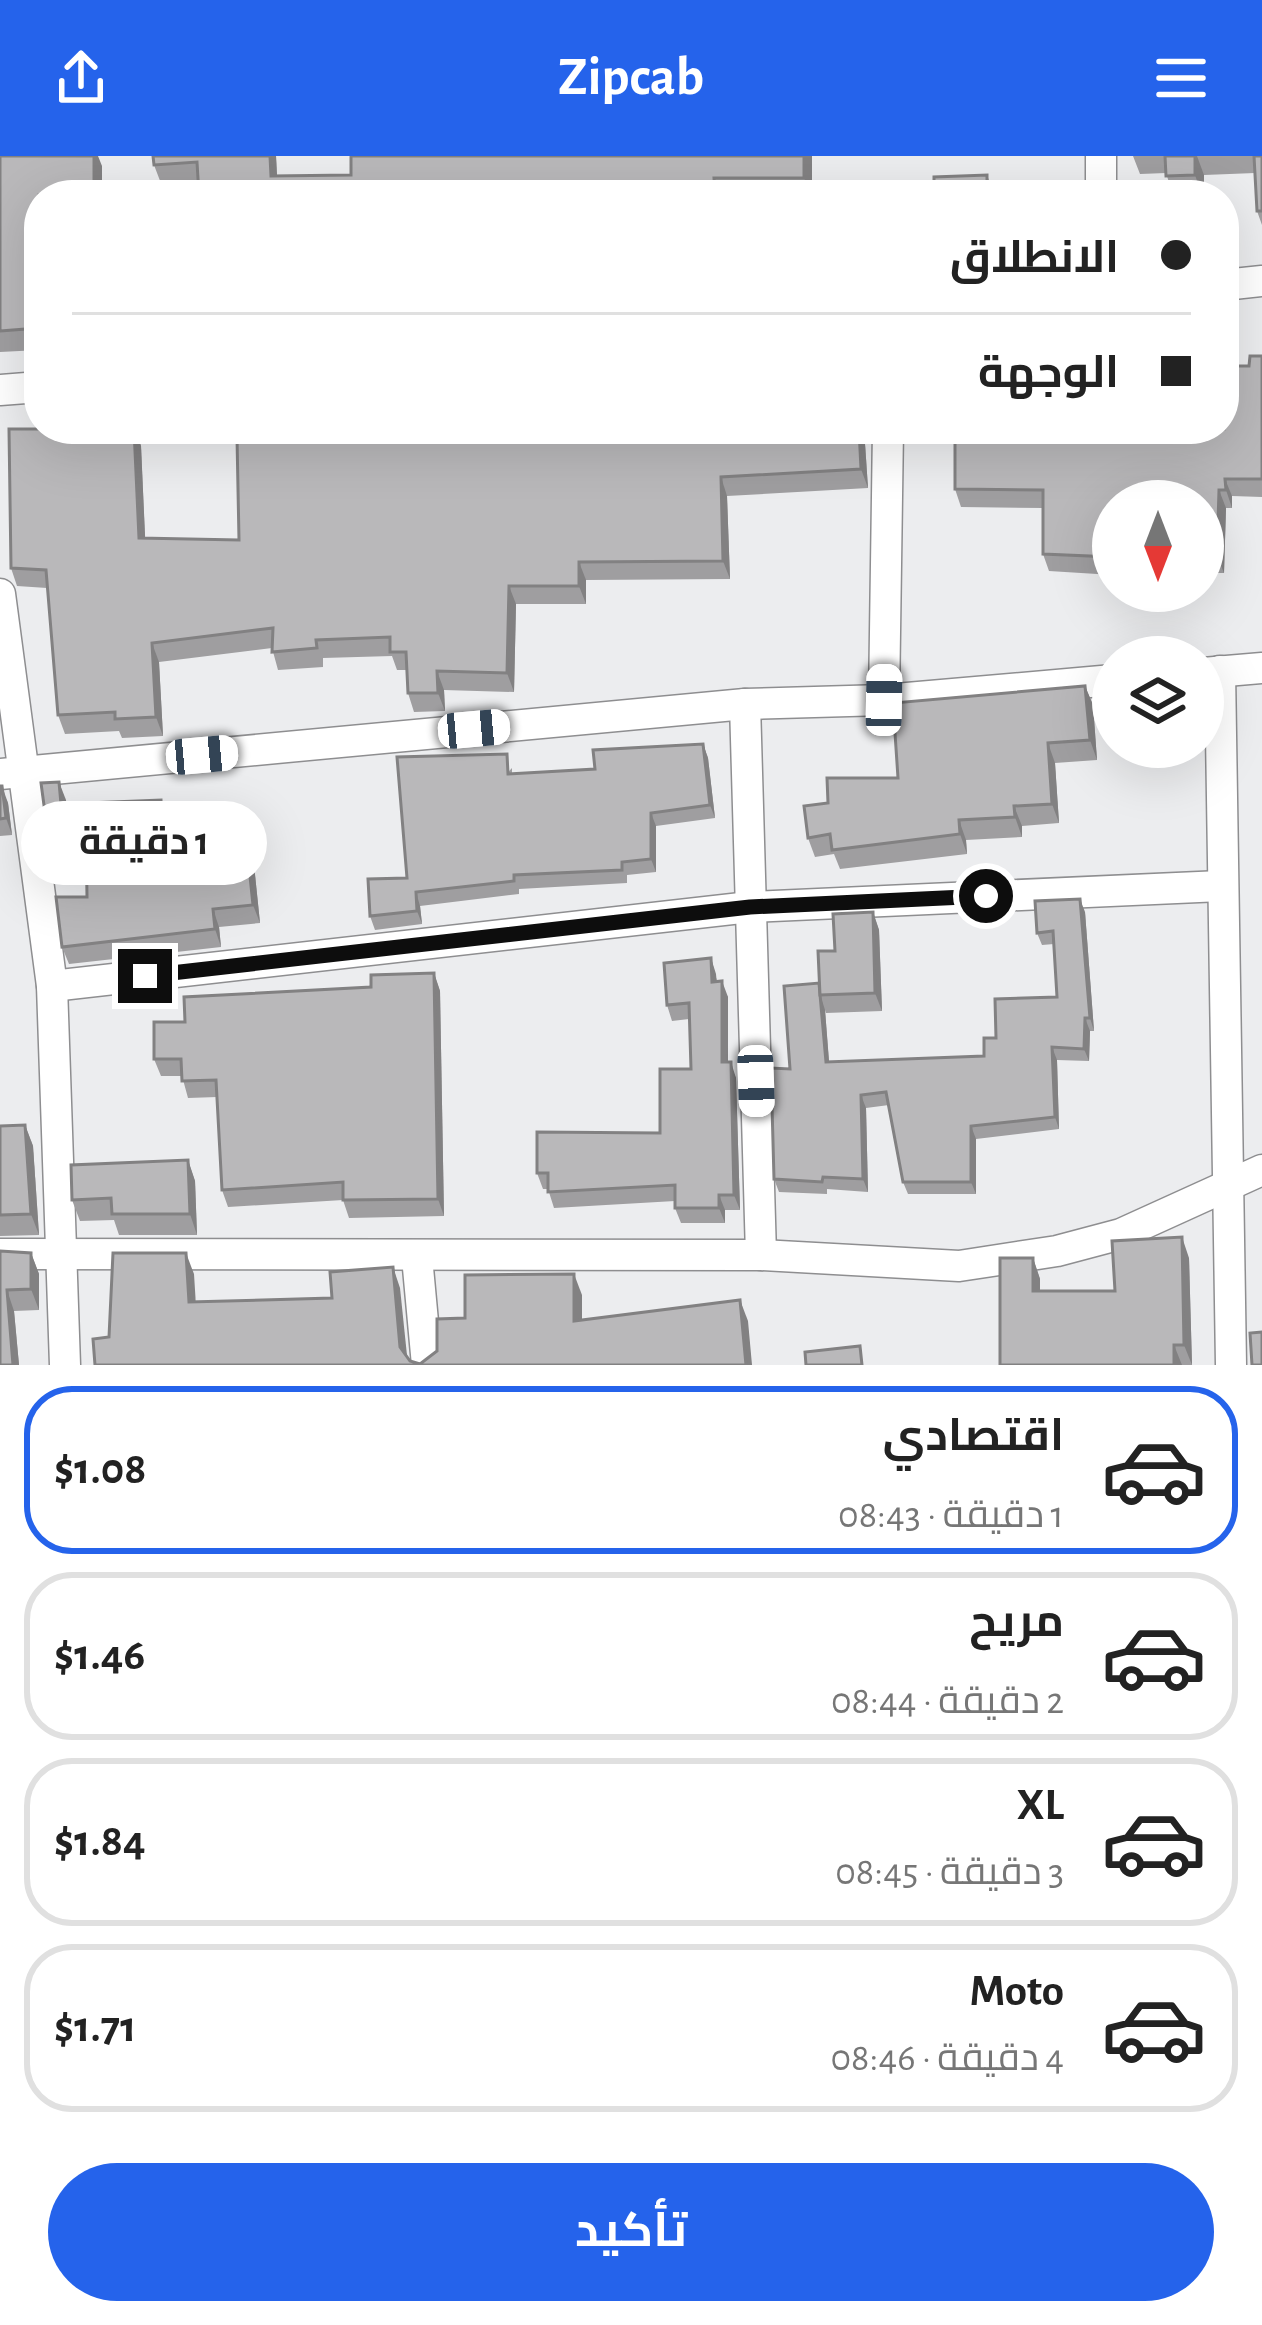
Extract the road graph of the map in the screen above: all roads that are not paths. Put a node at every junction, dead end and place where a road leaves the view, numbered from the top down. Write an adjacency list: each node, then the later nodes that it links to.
1 (888, 444): 6 (street)
2 (0, 594): 9 (street)
3 (1262, 668): 4 (street)
4 (1224, 671)
5 (1092, 682): 6 (street)
6 (884, 700): 7 (street)
7 (745, 704): 9 (street); 11 (street)
8 (1216, 768): 10 (street)
9 (10, 773): 12 (street)
10 (1221, 886): 11 (street); 14 (street)
11 (750, 907): 12 (street); 16 (street)
12 (52, 986): 17 (street)
13 (1262, 1170): 14 (street)
14 (1231, 1182): 16 (street); 21 (street)
15 (0, 1254): 17 (street)
16 (761, 1255): 18 (street)
17 (58, 1256): 18 (street); 19 (street)
18 (417, 1257): 20 (street)
19 (65, 1365)
20 (427, 1365)
21 (1231, 1365)

